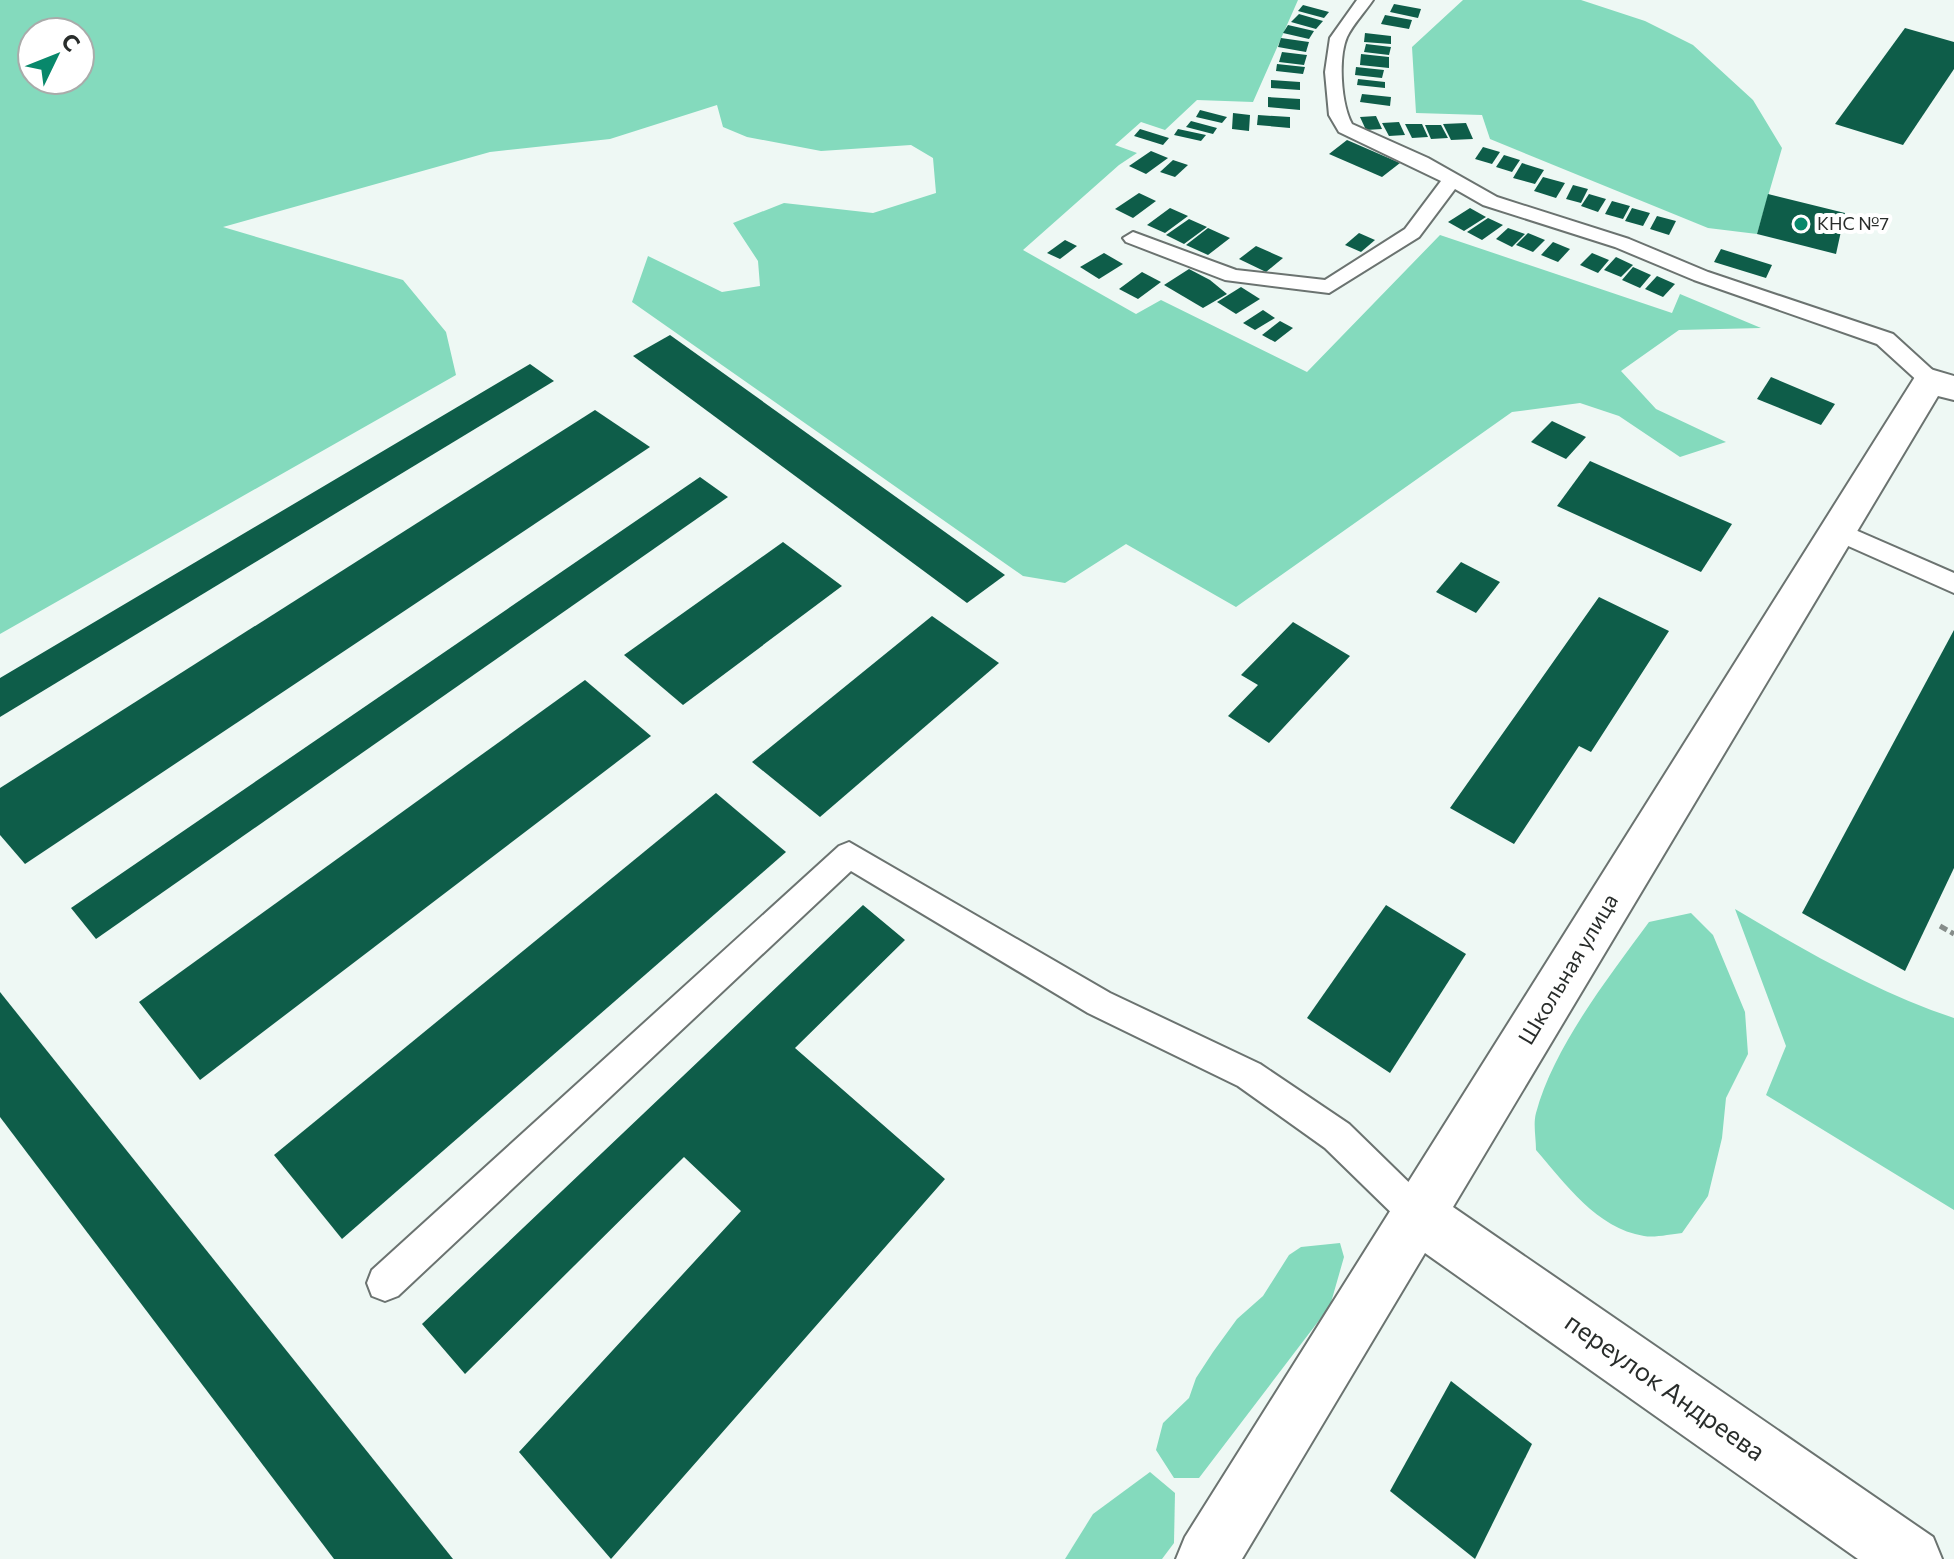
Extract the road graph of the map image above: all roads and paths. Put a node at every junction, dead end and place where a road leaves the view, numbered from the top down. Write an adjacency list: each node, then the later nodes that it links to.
1 (1365, 0): 2 (lane)
2 (1453, 179): 3 (lane); 4 (lane)
3 (1133, 238)
4 (1942, 384): 5 (street, Школьная улица)
5 (1837, 531): 6 (lane); 9 (street, Школьная улица)
6 (1954, 584)
7 (1940, 926): 8 (path)
8 (1954, 934)
9 (1418, 1215): 10 (lane); 11 (street, Школьная улица); 12 (street, переулок Андреева)
10 (385, 1283)
11 (1207, 1559)
12 (1911, 1559)

